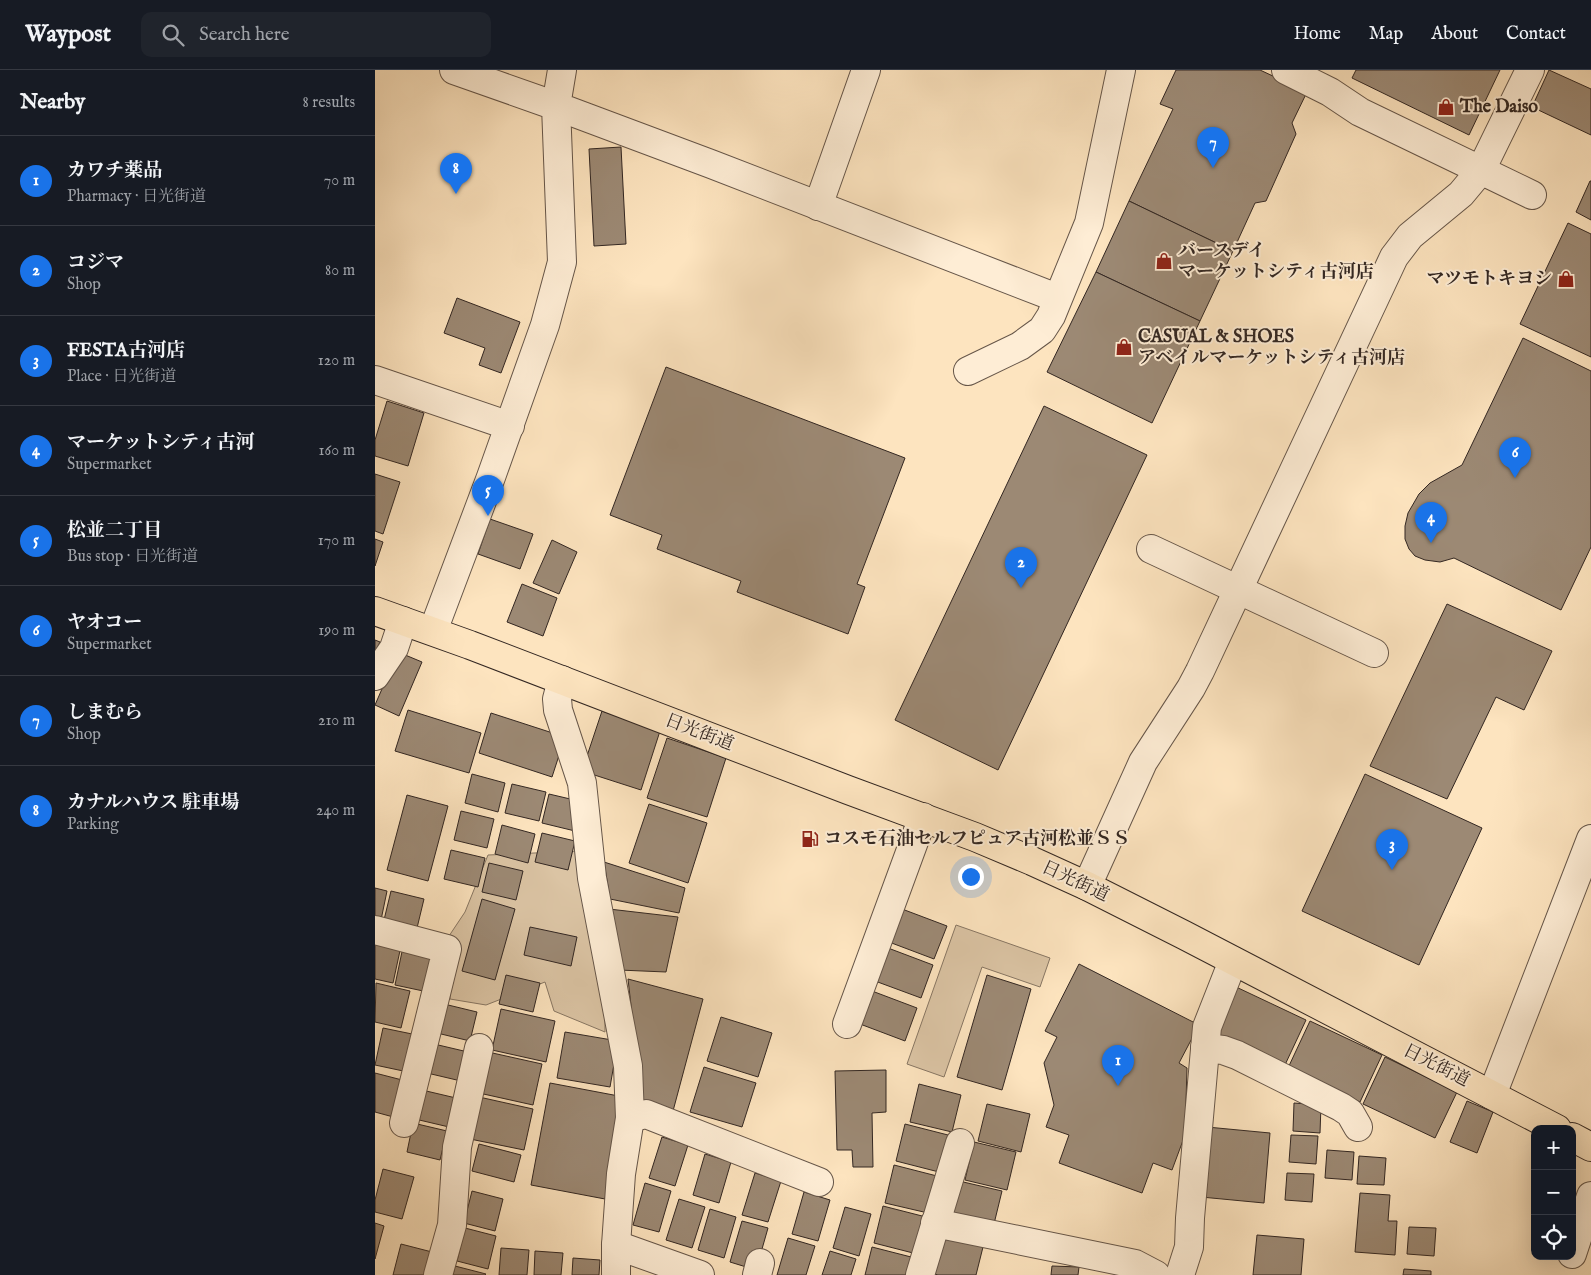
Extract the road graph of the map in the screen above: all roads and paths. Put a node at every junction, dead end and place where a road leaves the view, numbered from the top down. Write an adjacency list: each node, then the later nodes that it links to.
1 (454, 70): 7 (street)
2 (562, 70): 7 (street)
3 (866, 70): 10 (street)
4 (1121, 70): 11 (street)
5 (1286, 70): 8 (street)
6 (1530, 70): 8 (street)
7 (556, 106): 10 (street); 14 (street)
8 (1481, 170): 9 (street); 16 (street)
9 (1532, 195)
10 (818, 206): 11 (street)
11 (1057, 298): 12 (street)
12 (968, 372)
13 (375, 380): 14 (street)
14 (509, 426): 19 (street)
15 (1151, 550): 16 (street)
16 (1238, 590): 20 (street); 25 (street)
17 (375, 611): 18 (main road, 日光街道)
18 (403, 621): 19 (main road, 日光街道); 21 (street)
19 (433, 631): 22 (main road, 日光街道)
20 (1374, 654)
21 (375, 676)
22 (562, 680): 23 (main road, 日光街道); 32 (street)
23 (923, 817): 25 (main road, 日光街道); 28 (street)
24 (1591, 839): 31 (street)
25 (1087, 886): 27 (main road, 日光街道)
26 (375, 930): 33 (street)
27 (1233, 961): 30 (street); 31 (main road, 日光街道)
28 (847, 1024)
29 (479, 1048): 45 (street)
30 (1205, 1048): 35 (street); 50 (street)
31 (1492, 1095): 34 (main road, 日光街道)
32 (630, 1118): 39 (street); 43 (street)
33 (404, 1122)
34 (1549, 1125)
35 (1358, 1127)
36 (1576, 1139): 38 (main road)
37 (960, 1143): 41 (street)
38 (1591, 1147)
39 (819, 1182)
40 (1591, 1196): 42 (street)
41 (935, 1222): 48 (street); 49 (street)
42 (1576, 1243)
43 (615, 1245): 46 (street); 47 (street)
44 (1570, 1260): 51 (street)
45 (438, 1275)
46 (616, 1275)
47 (700, 1275)
48 (920, 1275)
49 (1156, 1275)
50 (1179, 1275)
51 (1565, 1275)

